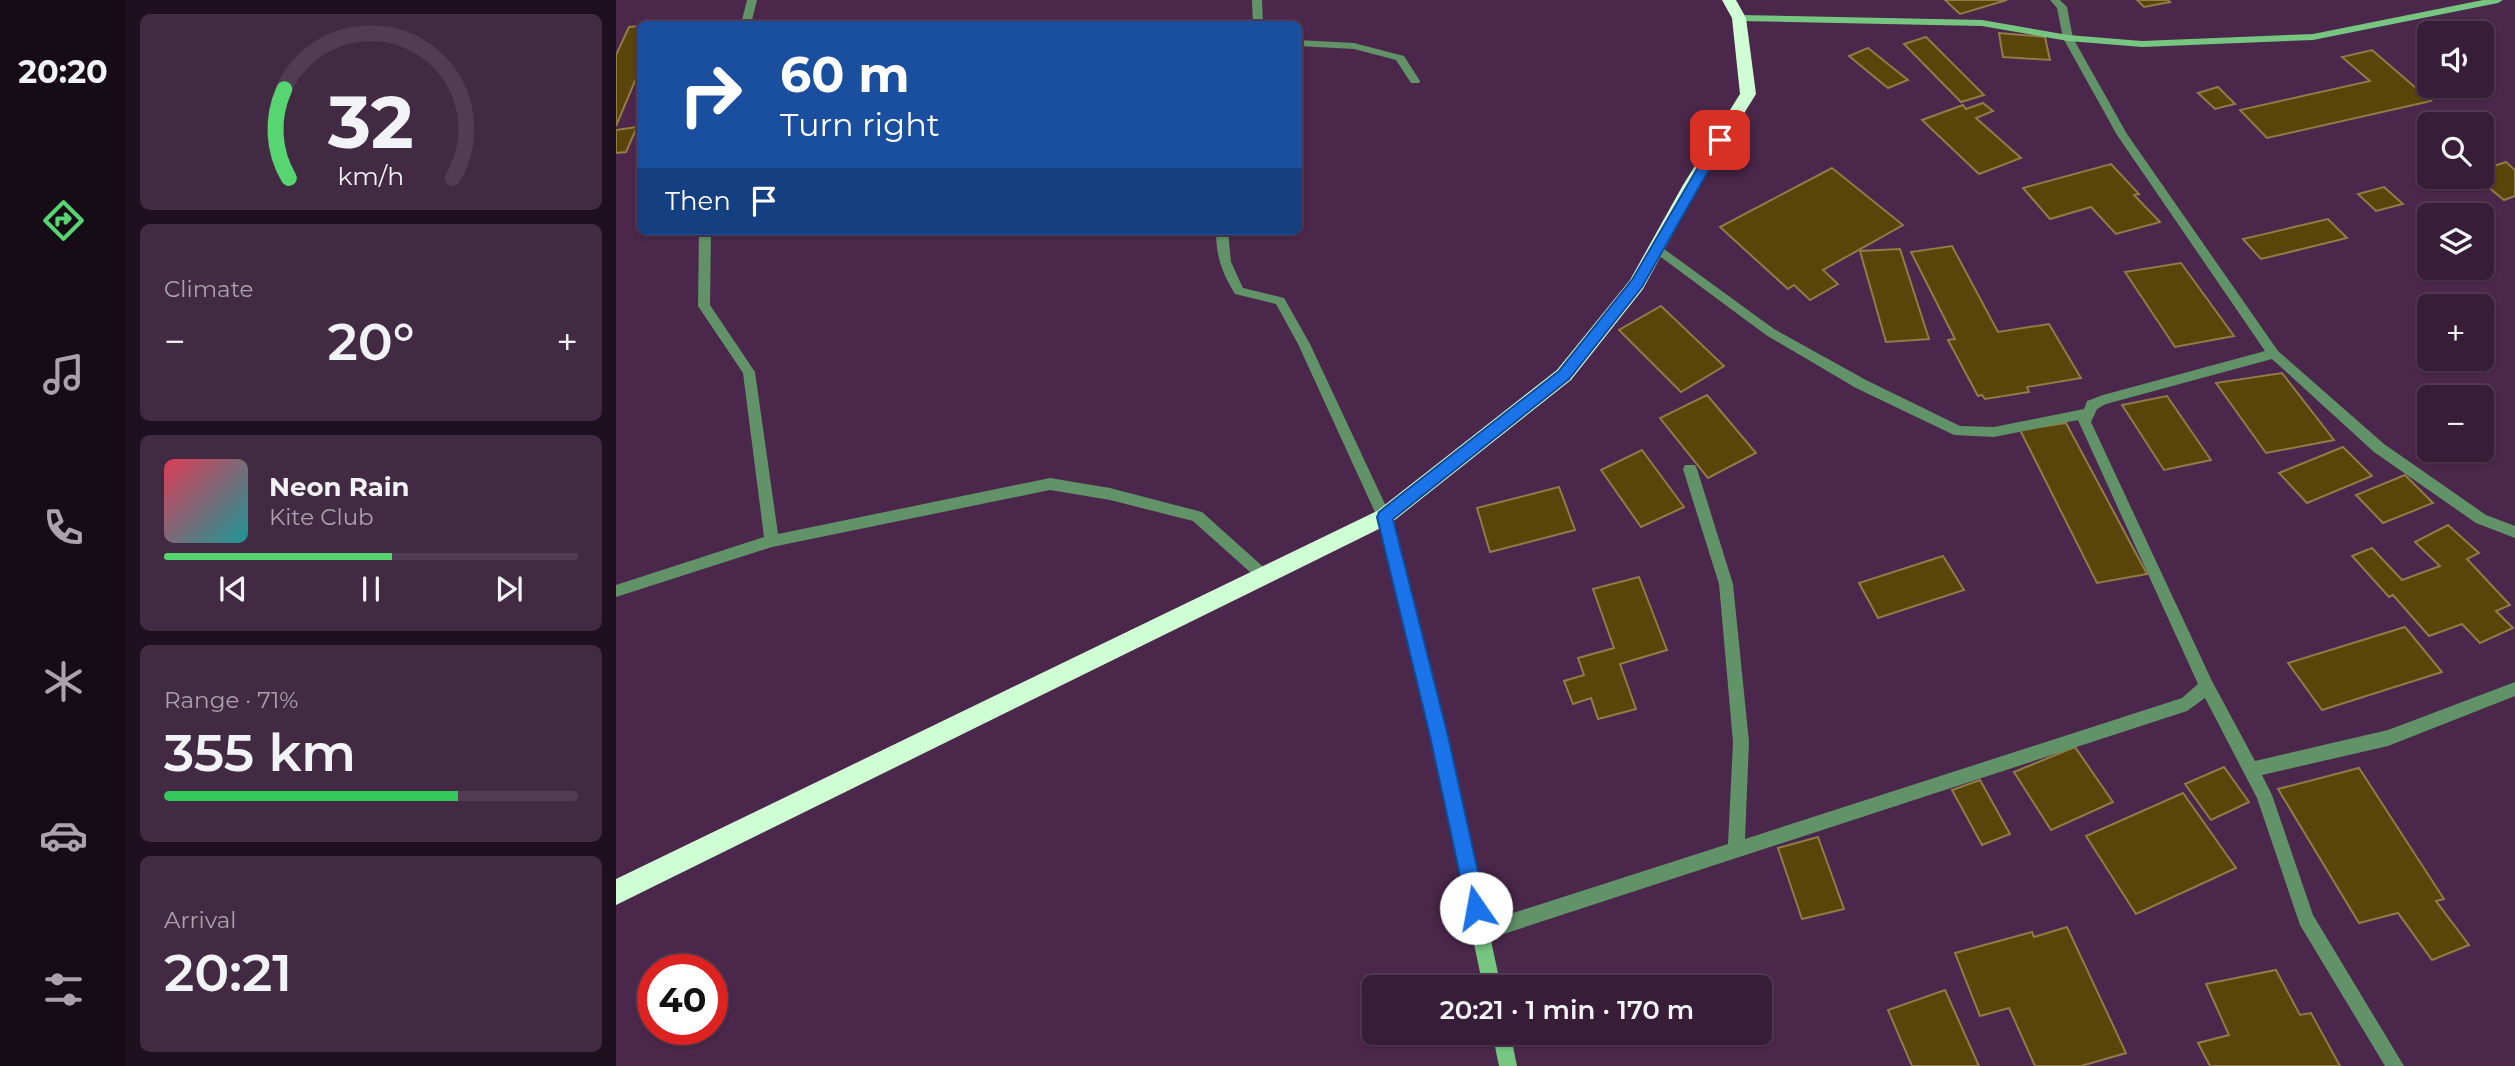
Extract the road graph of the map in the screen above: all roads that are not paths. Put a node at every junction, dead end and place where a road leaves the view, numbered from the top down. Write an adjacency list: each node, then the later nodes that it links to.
1 (752, 0): 7 (street)
2 (1257, 0): 8 (street)
3 (1729, 0): 6 (highway)
4 (2055, 0): 9 (street)
5 (2498, 0): 9 (street)
6 (1739, 18): 9 (street); 14 (highway)
7 (747, 21)
8 (1258, 21)
9 (2068, 38): 15 (street)
10 (1302, 43): 11 (street)
11 (1415, 81)
12 (705, 235): 20 (street)
13 (1222, 235): 18 (street)
14 (1656, 249): 16 (street); 18 (highway)
15 (2274, 354): 16 (street); 19 (street)
16 (2089, 413): 23 (street)
17 (1690, 469): 26 (street)
18 (1384, 517): 21 (highway); 28 (street)
19 (2515, 532)
20 (772, 541): 21 (street); 22 (street)
21 (1265, 577): 27 (highway)
22 (616, 591)
23 (2207, 686): 25 (street); 26 (street)
24 (2515, 689): 25 (street)
25 (2250, 770): 32 (street)
26 (1736, 850): 28 (street)
27 (616, 892)
28 (1482, 932): 29 (street)
29 (1490, 975)
30 (1504, 1045): 31 (street)
31 (1508, 1066)
32 (2395, 1066)

